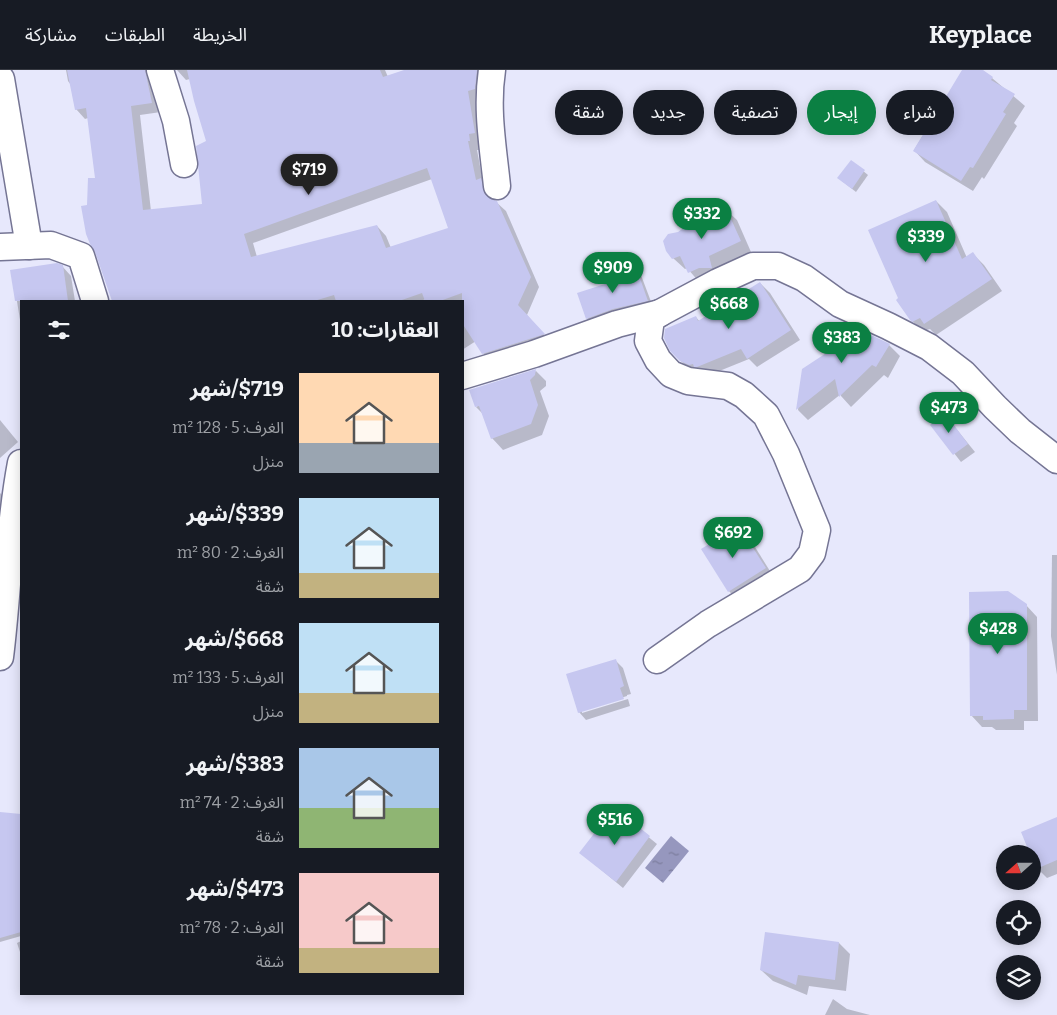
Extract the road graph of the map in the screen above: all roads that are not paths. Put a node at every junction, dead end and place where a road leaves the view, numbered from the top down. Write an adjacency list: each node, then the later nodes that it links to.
1 (160, 70): 4 (street)
2 (492, 70): 5 (street)
3 (1, 79): 6 (street)
4 (184, 164)
5 (497, 186)
6 (29, 246): 7 (street); 8 (street)
7 (0, 247)
8 (95, 300)
9 (660, 313): 10 (street); 11 (street); 14 (street)
10 (464, 375)
11 (1057, 460)
12 (20, 470): 13 (street)
13 (0, 658)
14 (657, 660)

